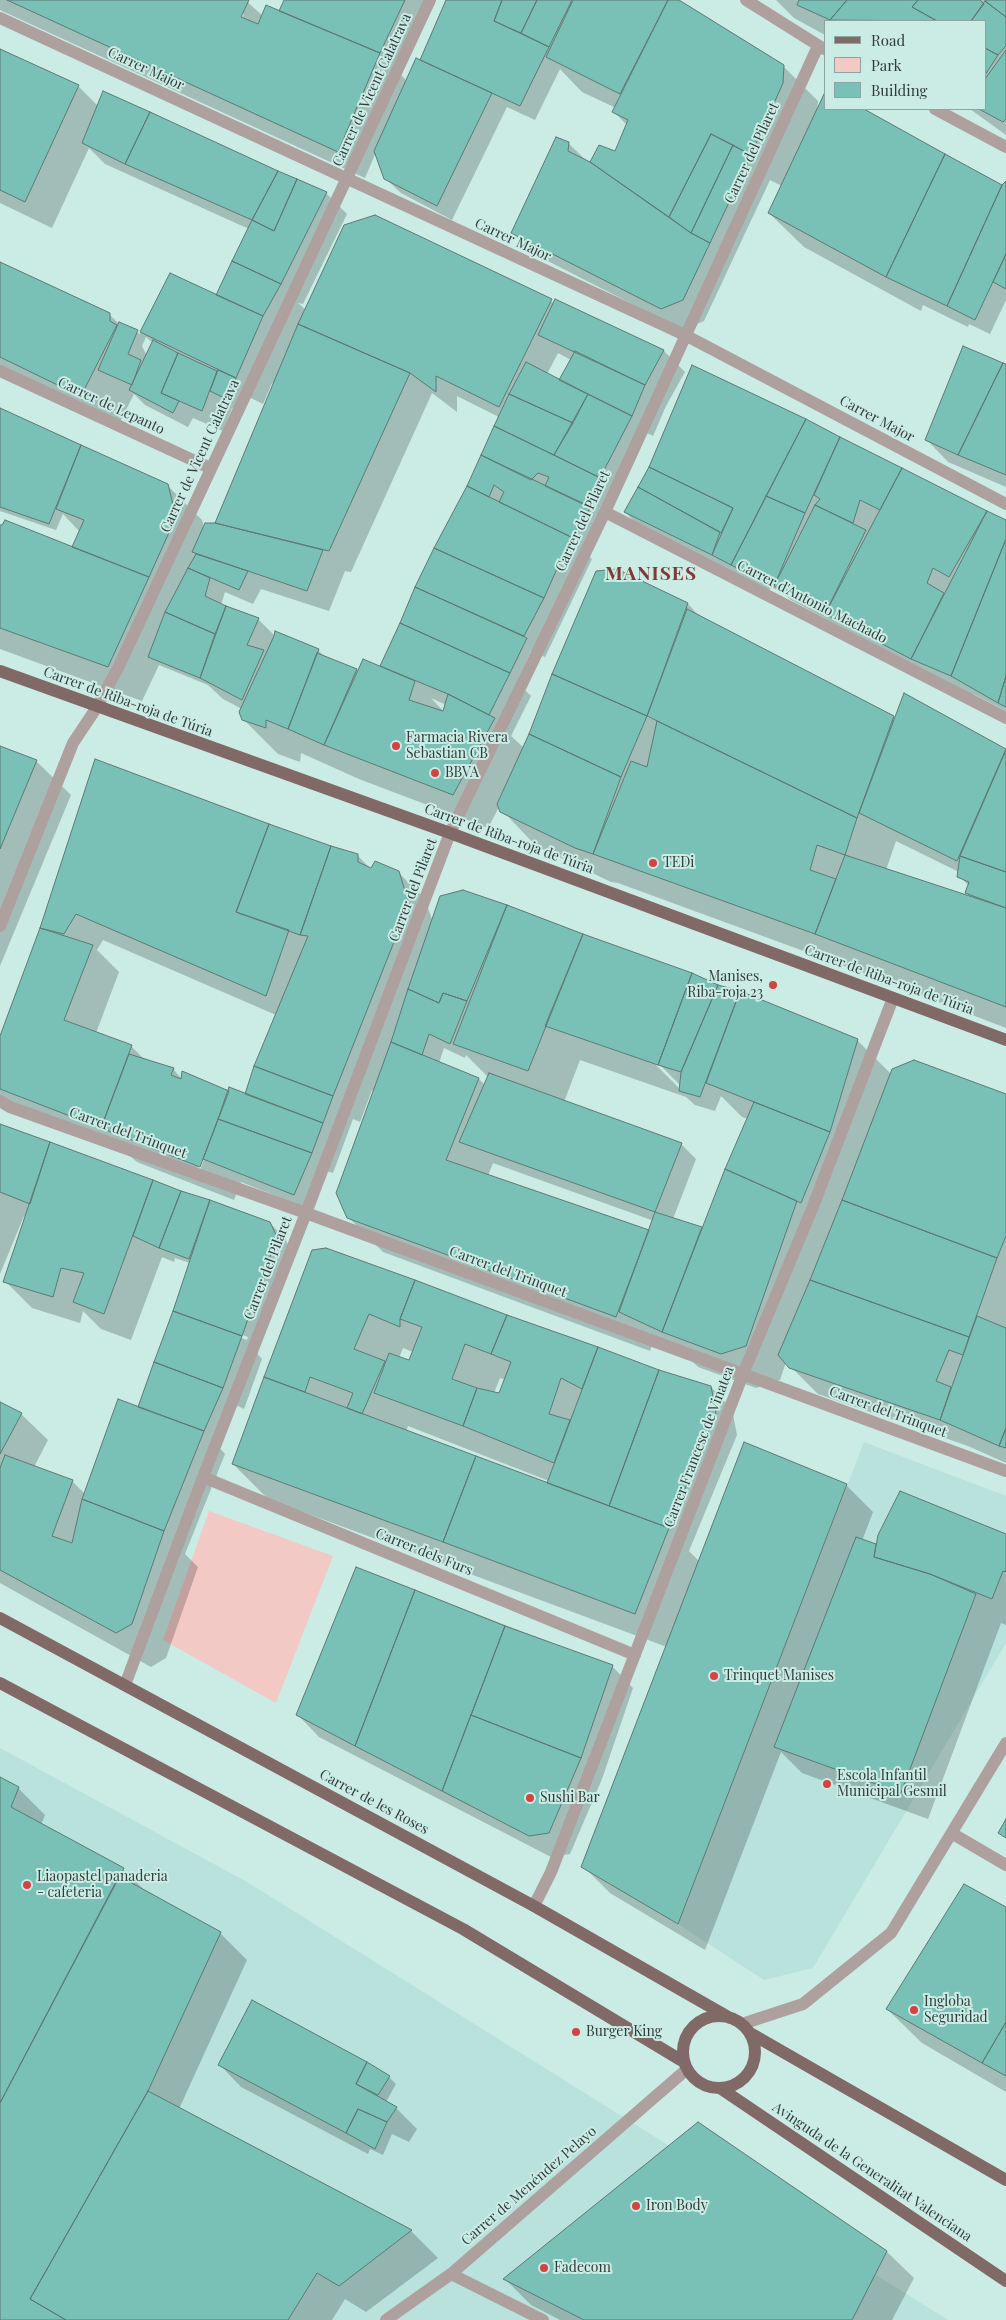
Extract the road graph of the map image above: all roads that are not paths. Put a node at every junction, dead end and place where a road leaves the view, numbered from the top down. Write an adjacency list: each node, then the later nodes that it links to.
1 (430, 0): 7 (street, Carrer de Vicent Calatrava)
2 (746, 0): 4 (street)
3 (0, 18): 7 (street, Carrer Major)
4 (821, 48): 8 (street, Carrer del Pilaret)
5 (938, 110): 6 (street)
6 (1006, 147)
7 (347, 180): 8 (street, Carrer Major); 10 (street, Carrer de Vicent Calatrava)
8 (685, 335): 11 (street, Carrer Major); 12 (street, Carrer del Pilaret)
9 (0, 371): 10 (street, Carrer de Lepanto)
10 (210, 468): 14 (street, Carrer de Vicent Calatrava)
11 (1006, 504)
12 (604, 512): 15 (street, Carrer d'Antonio Machado); 16 (street, Carrer del Pilaret)
13 (0, 670): 14 (main road, Carrer de Riba-roja de Túria)
14 (97, 707): 16 (main road, Carrer de Riba-roja de Túria); 17 (street, Carrer de Vicent Calatrava)
15 (1006, 718)
16 (450, 833): 18 (main road, Carrer de Riba-roja de Túria); 21 (street, Carrer del Pilaret)
17 (0, 926)
18 (893, 998): 19 (main road, Carrer de Riba-roja de Túria); 22 (street, Carrer Francesc de Vinatea)
19 (1006, 1040)
20 (0, 1101): 21 (street, Carrer del Trinquet)
21 (306, 1213): 22 (street, Carrer del Trinquet); 24 (street, Carrer del Pilaret)
22 (743, 1374): 23 (street, Carrer del Trinquet); 26 (street, Carrer Francesc de Vinatea)
23 (1006, 1471)
24 (203, 1477): 26 (street, Carrer dels Furs); 28 (street, Carrer del Pilaret)
25 (0, 1618): 28 (main road, Carrer de les Roses)
26 (635, 1655): 32 (street, Carrer Francesc de Vinatea)
27 (0, 1683): 35 (main road)
28 (125, 1685): 32 (main road, Carrer de les Roses)
29 (1006, 1743): 30 (street)
30 (953, 1834): 31 (street); 34 (street)
31 (1006, 1865)
32 (534, 1906): 33 (main road, Carrer de les Roses)
33 (730, 2018): 34 (main road); 35 (main road)
34 (746, 2028): 36 (main road); 37 (main road)
35 (685, 2066): 36 (main road); 38 (street, Carrer de Menéndez Pelayo)
36 (720, 2088): 39 (main road, Avinguda de la Generalitat Valenciana)
37 (1006, 2180)
38 (451, 2274): 40 (street, Carrer de Menéndez Pelayo); 41 (street)
39 (1006, 2281)
40 (386, 2320)
41 (543, 2320)

